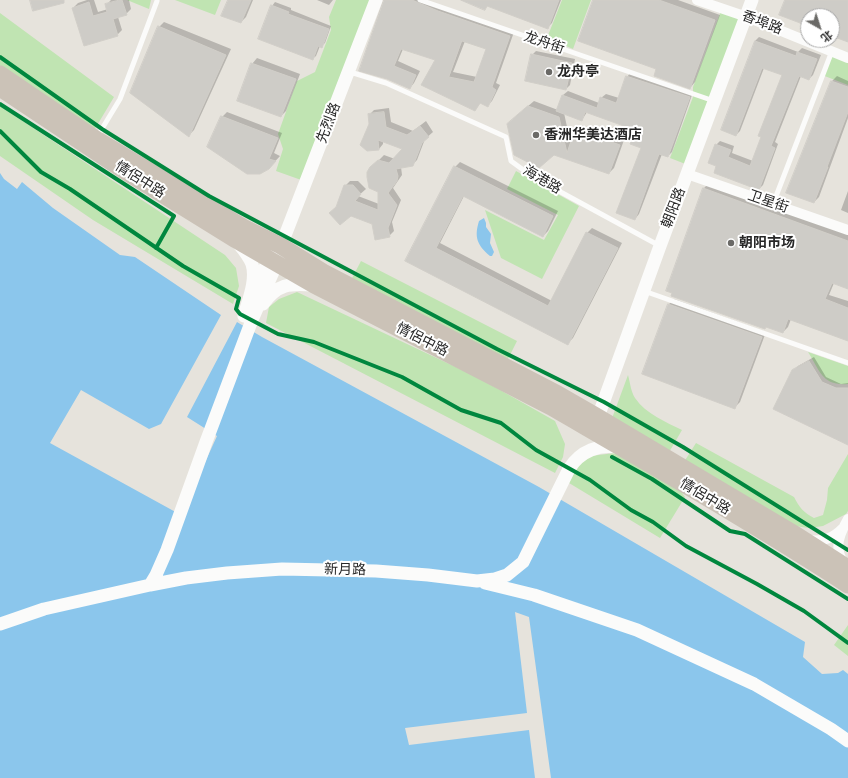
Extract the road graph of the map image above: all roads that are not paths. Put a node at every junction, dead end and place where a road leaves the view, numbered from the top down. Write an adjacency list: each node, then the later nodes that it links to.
1 (376, 0): 9 (street, 先烈路)
2 (420, 0): 12 (lane, 龙舟街)
3 (697, 0): 6 (street, 香埠路)
4 (752, 0): 6 (street, 朝阳路)
5 (157, 1): 13 (lane)
6 (747, 17): 7 (street, 香埠路); 12 (street, 朝阳路)
7 (832, 51): 8 (street, 香埠路); 15 (lane)
8 (848, 58)
9 (349, 72): 18 (street, 先烈路); 19 (lane, 海港路)
10 (0, 74): 13 (highway, 情侶中路)
11 (0, 88): 13 (highway, 情侶中路)
12 (714, 102): 14 (street, 朝阳路)
13 (93, 144): 17 (highway, 情侶中路); 18 (highway, 情侶中路)
14 (687, 174): 15 (street, 卫星街); 19 (street, 朝阳路)
15 (773, 204): 16 (street, 卫星街)
16 (848, 230)
17 (236, 240): 20 (highway, 情侶中路); 23 (street)
18 (281, 246): 20 (street); 25 (highway, 情侶中路)
19 (660, 246): 22 (street, 朝阳路)
20 (273, 260): 21 (highway, 情侶中路); 23 (street)
21 (314, 285): 23 (street); 26 (highway, 情侶中路)
22 (644, 291): 24 (lane); 25 (street, 朝阳路)
23 (248, 318): 31 (street); 33 (street)
24 (848, 363)
25 (598, 417): 28 (highway, 情侶中路)
26 (624, 449): 30 (street, 新月路); 32 (highway, 情侶中路)
27 (846, 523): 28 (street); 29 (street)
28 (804, 540): 29 (highway, 情侶中路)
29 (848, 568)
30 (477, 582): 31 (street, 新月路); 35 (street)
31 (150, 585): 33 (street, 新月路)
32 (848, 585)
33 (124, 591): 34 (street, 新月路)
34 (0, 624)
35 (848, 741)

